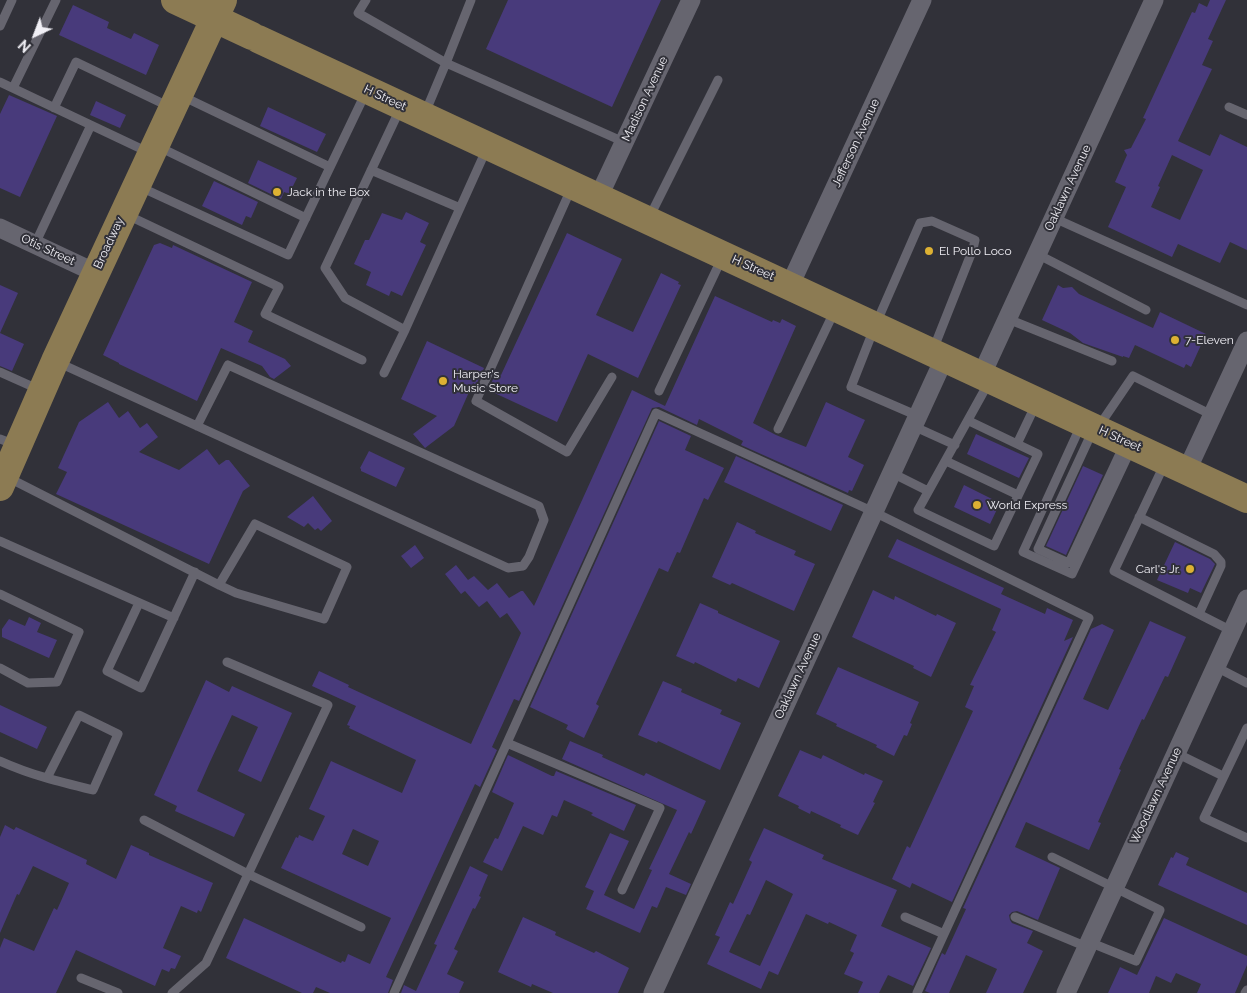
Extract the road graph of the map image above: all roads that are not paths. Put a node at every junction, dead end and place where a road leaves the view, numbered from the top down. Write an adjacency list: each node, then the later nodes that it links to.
1 (12, 0): 10 (lane)
2 (56, 0): 14 (lane)
3 (175, 0): 9 (main road, H Street)
4 (366, 0): 11 (lane)
5 (471, 0): 11 (lane)
6 (691, 0): 22 (street, Madison Avenue)
7 (922, 0): 40 (street, Jefferson Avenue)
8 (1154, 0): 33 (street, Oaklawn Avenue)
9 (219, 9): 15 (main road, H Street); 16 (main road, Broadway)
10 (0, 26)
11 (446, 63): 19 (lane); 22 (lane)
12 (718, 80): 34 (lane)
13 (0, 82): 14 (lane)
14 (12, 88): 18 (lane)
15 (367, 90): 19 (main road, H Street); 25 (lane)
16 (175, 101): 18 (lane); 24 (main road, Broadway); 25 (lane)
17 (1228, 107): 20 (lane)
18 (54, 108): 21 (lane)
19 (412, 111): 23 (main road, H Street); 26 (lane)
20 (1247, 115)
21 (91, 125): 24 (lane); 36 (lane)
22 (624, 142): 29 (street, Madison Avenue)
23 (488, 146): 28 (main road, H Street); 30 (lane)
24 (152, 149): 27 (main road, Broadway); 32 (lane)
25 (330, 167): 32 (lane)
26 (371, 170): 30 (lane); 46 (lane)
27 (136, 185): 31 (main road, Broadway); 32 (lane)
28 (572, 186): 29 (main road, H Street); 54 (lane)
29 (598, 198): 34 (main road, H Street)
30 (460, 208): 46 (lane)
31 (123, 213): 39 (main road, Broadway); 49 (lane)
32 (306, 218)
33 (1054, 218): 37 (street, Oaklawn Avenue); 41 (lane)
34 (648, 221): 38 (main road, H Street)
35 (0, 228): 36 (street, Otis Street)
36 (35, 244): 39 (street, Otis Street)
37 (1037, 254): 43 (lane); 44 (street, Oaklawn Avenue)
38 (724, 255): 40 (main road, H Street); 56 (lane)
39 (96, 272): 51 (main road, Broadway)
40 (790, 285): 42 (main road, H Street)
41 (1247, 305)
42 (836, 308): 45 (main road, H Street); 64 (lane)
43 (1146, 310)
44 (1008, 318): 50 (lane); 55 (street, Oaklawn Avenue)
45 (875, 326): 48 (main road, H Street); 48 (lane); 60 (lane)
46 (405, 330): 53 (lane)
47 (1247, 340): 59 (street)
48 (938, 356): 55 (main road, H Street); 60 (street, Oaklawn Avenue)
49 (362, 360)
50 (1112, 360)
51 (55, 361): 57 (main road, Broadway); 62 (lane)
52 (0, 372): 57 (lane)
53 (384, 373)
54 (612, 377)
55 (986, 378): 58 (main road, H Street); 61 (lane)
56 (659, 391)
57 (42, 392): 65 (main road, Broadway)
58 (1037, 401): 63 (main road, H Street); 67 (lane)
59 (1212, 414): 63 (lane); 70 (street)
60 (916, 421): 68 (lane); 71 (street, Oaklawn Avenue)
61 (969, 421): 67 (lane); 68 (lane)
62 (197, 426): 62 (lane)
63 (1091, 426): 66 (main road, H Street); 66 (lane); 66 (lane)
64 (778, 429)
65 (9, 443): 72 (main road, Broadway)
66 (1129, 443): 70 (main road, H Street)
67 (1016, 444): 74 (lane)
68 (954, 445): 69 (lane)
69 (946, 461): 73 (lane); 74 (lane)
70 (1177, 465): 75 (main road, H Street); 77 (lane)
71 (892, 473): 73 (lane); 76 (street, Oaklawn Avenue)
72 (2, 482): 79 (lane)
73 (928, 491): 74 (lane)
74 (1018, 495)
75 (1247, 499)
76 (874, 512): 92 (lane); 106 (lane); 113 (street, Oaklawn Avenue)
77 (1139, 517): 84 (lane); 84 (lane)
78 (0, 542): 82 (lane)
79 (195, 572): 80 (lane); 85 (lane)
80 (219, 585): 80 (lane)
81 (0, 594): 89 (lane)
82 (139, 603): 85 (lane); 85 (lane)
83 (1246, 604): 86 (street, Woodlawn Avenue)
84 (1198, 614): 86 (lane)
85 (174, 618)
86 (1232, 631): 88 (street, Woodlawn Avenue)
87 (227, 662): 100 (lane)
88 (1216, 667): 90 (lane); 93 (street, Woodlawn Avenue)
89 (0, 668)
90 (1247, 683)
91 (1247, 728): 95 (lane)
92 (508, 743): 102 (lane); 112 (lane)
93 (1176, 753): 95 (lane); 101 (street, Woodlawn Avenue)
94 (0, 761): 96 (lane)
95 (1223, 776): 98 (lane)
96 (47, 778): 96 (lane)
97 (144, 820): 100 (lane)
98 (1247, 838)
99 (1052, 857): 101 (lane)
100 (248, 874): 105 (lane); 111 (lane)
101 (1114, 888): 107 (street, Woodlawn Avenue); 107 (lane)
102 (622, 890)
103 (1015, 917): 107 (lane)
104 (905, 918): 106 (lane)
105 (362, 927)
106 (944, 934): 114 (lane)
107 (1088, 944): 115 (street, Woodlawn Avenue)
108 (81, 978): 110 (lane)
109 (1247, 990): 116 (lane)
110 (118, 993)
111 (172, 993)
112 (394, 993)
113 (653, 993)
114 (917, 993)
115 (1066, 993)
116 (1245, 993)

